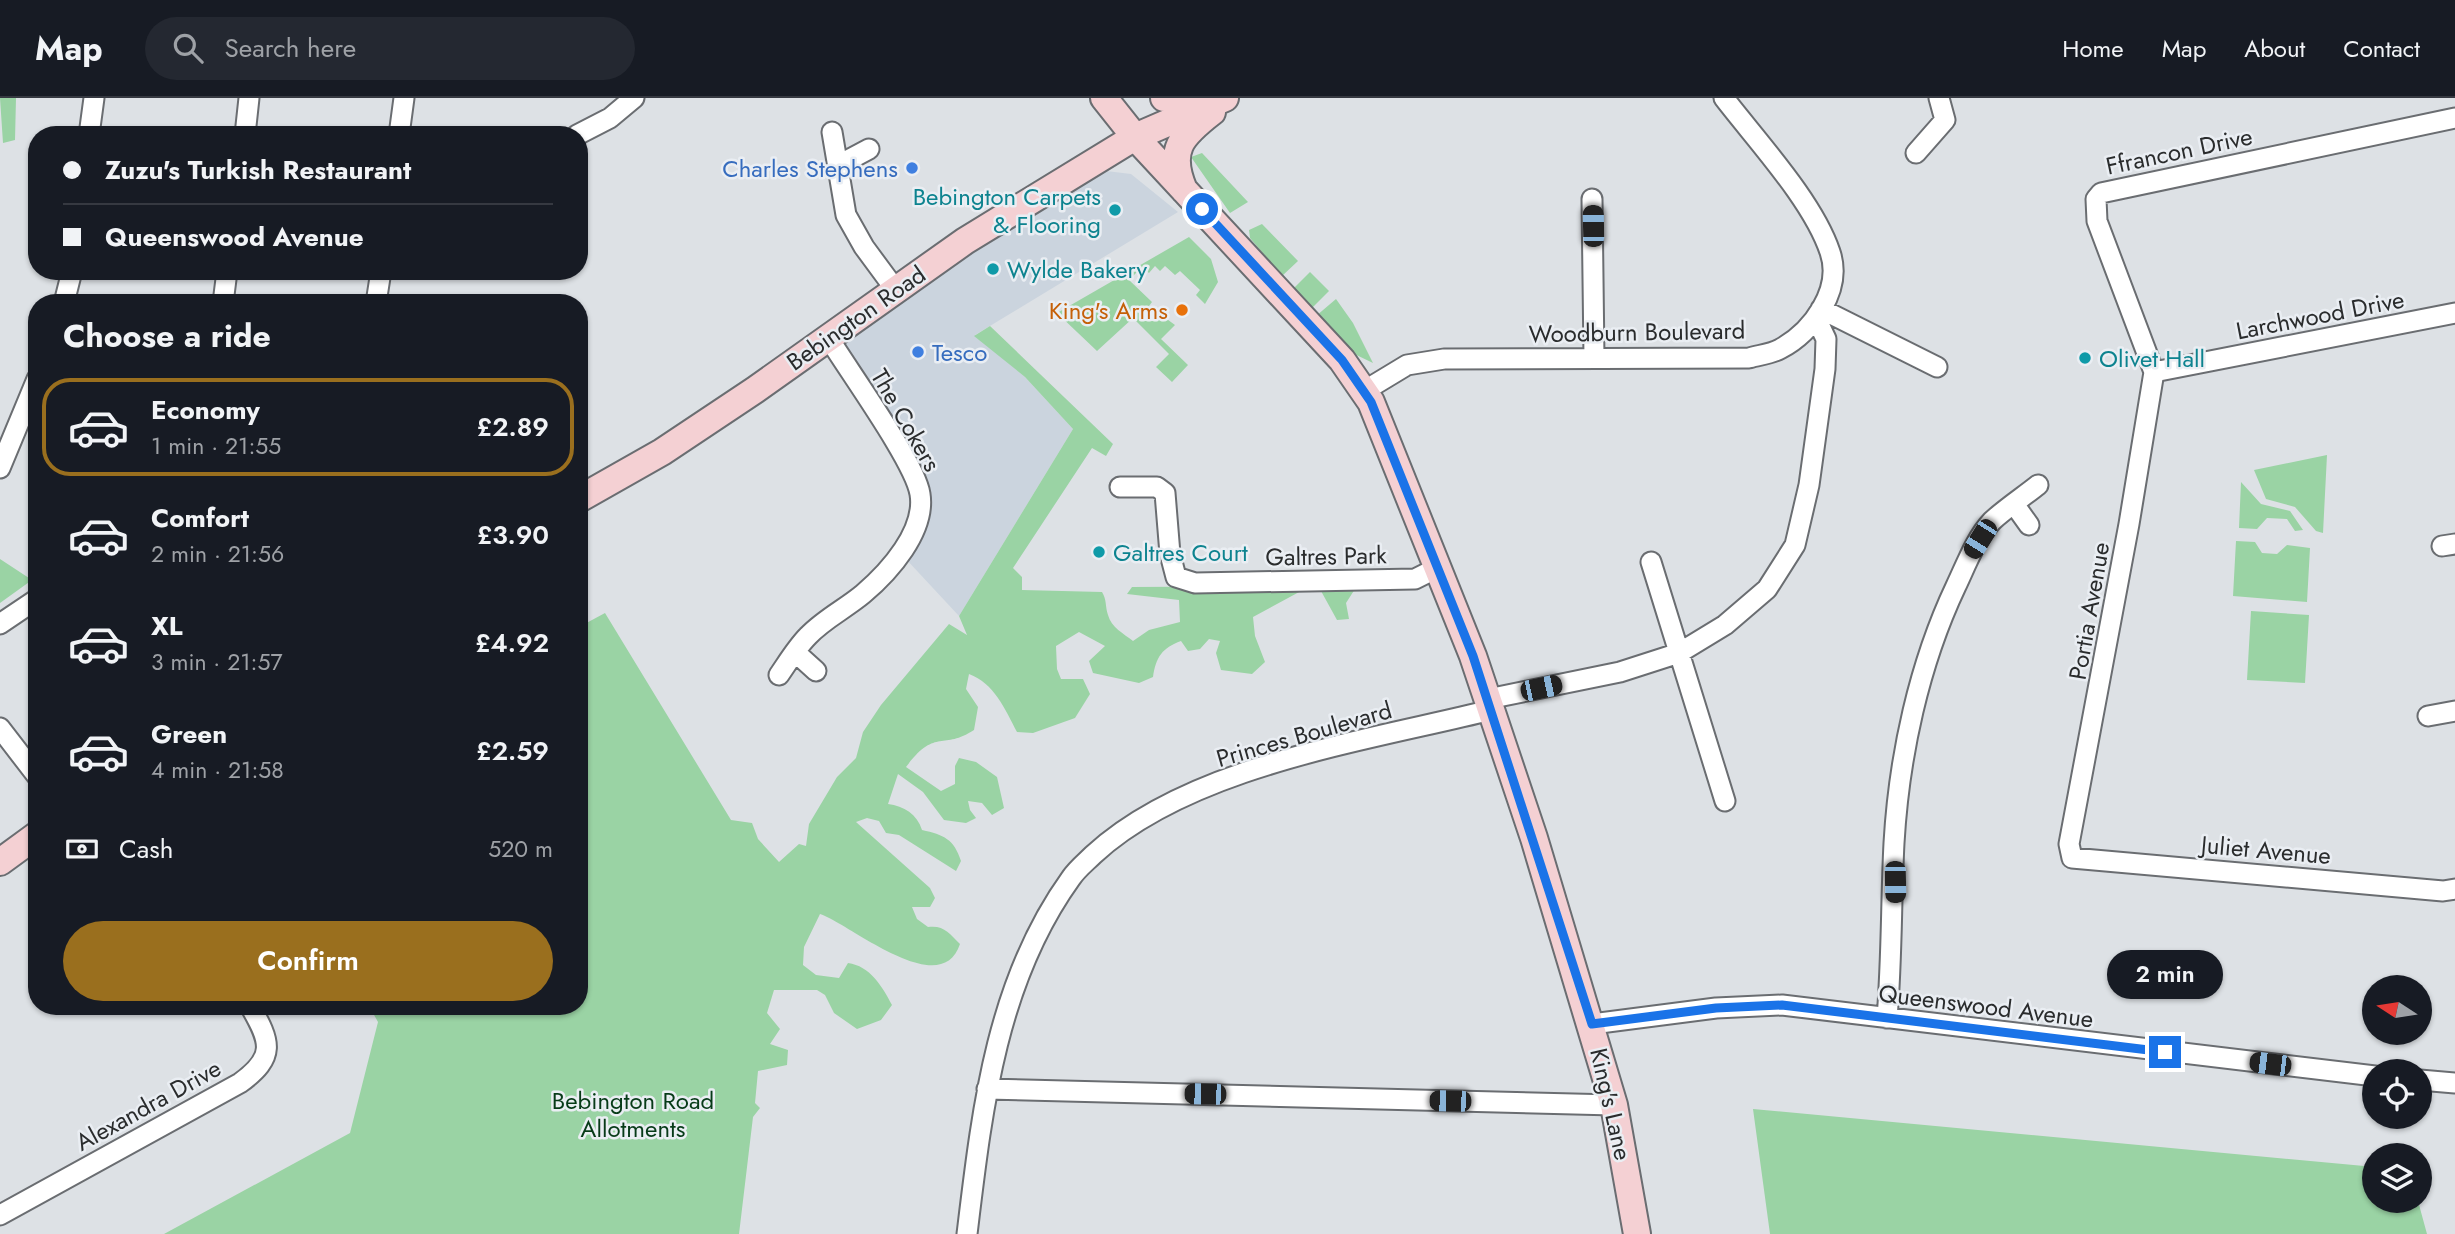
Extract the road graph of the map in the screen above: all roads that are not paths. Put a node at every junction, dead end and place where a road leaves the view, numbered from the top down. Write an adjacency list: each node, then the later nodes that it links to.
1 (94, 98): 12 (street)
2 (249, 98): 13 (street)
3 (404, 98): 14 (street)
4 (634, 98): 15 (street)
5 (1104, 98): 17 (street, King's Lane)
6 (1164, 98): 7 (street)
7 (1195, 98)
8 (1228, 98): 17 (street, Bebington Road); 21 (street)
9 (1724, 98): 25 (street)
10 (1939, 98): 19 (street)
11 (2455, 118): 29 (street, Ffrancon Drive)
12 (90, 126)
13 (246, 126)
14 (400, 126)
15 (588, 129)
16 (832, 132): 20 (street)
17 (1135, 137): 21 (street, King's Lane); 23 (street, Bebington Road)
18 (869, 149): 20 (street)
19 (1916, 153)
20 (837, 166): 23 (street)
21 (1185, 192): 30 (street, King's Lane)
22 (1592, 199): 27 (street)
23 (895, 289): 26 (street, Bebington Road)
24 (2455, 313): 29 (street, Larchwood Drive)
25 (1819, 315): 27 (street, Woodburn Boulevard); 28 (street); 43 (street, Princes Boulevard)
26 (828, 337): 35 (street, Bebington Road); 42 (street, The Cokers)
27 (1594, 358): 30 (street, Woodburn Boulevard)
28 (1937, 367)
29 (2154, 372): 53 (street, Portia Avenue)
30 (1364, 391): 39 (street, King's Lane)
31 (28, 401): 32 (street)
32 (0, 468)
33 (2038, 485): 36 (street)
34 (1120, 487): 39 (street, Galtres Park)
35 (588, 494)
36 (2014, 504): 37 (street); 57 (street)
37 (2029, 525)
38 (1651, 562): 43 (street)
39 (1439, 567): 46 (street, King's Lane)
40 (28, 605): 41 (street)
41 (0, 624)
42 (795, 652): 44 (street); 45 (street, The Cokers)
43 (1679, 653): 46 (street, Princes Boulevard); 51 (street)
44 (816, 671)
45 (779, 675)
46 (1489, 704): 58 (street, King's Lane); 62 (street, Princes Boulevard)
47 (2455, 711): 48 (street)
48 (2428, 716)
49 (0, 728): 50 (street)
50 (28, 764)
51 (1725, 801)
52 (28, 842): 54 (street)
53 (2072, 858): 55 (street, Juliet Avenue)
54 (0, 862)
55 (2455, 889)
56 (255, 1015): 64 (street, Alexandra Drive)
57 (1887, 1018): 58 (street, Queenswood Avenue); 59 (street, Queenswood Avenue)
58 (1592, 1024): 63 (street, King's Lane)
59 (2362, 1074)
60 (2432, 1081): 61 (street)
61 (2455, 1083)
62 (987, 1089): 63 (street); 65 (street, Princes Boulevard)
63 (1614, 1105): 66 (street, King's Lane)
64 (0, 1215)
65 (967, 1234)
66 (1637, 1234)

